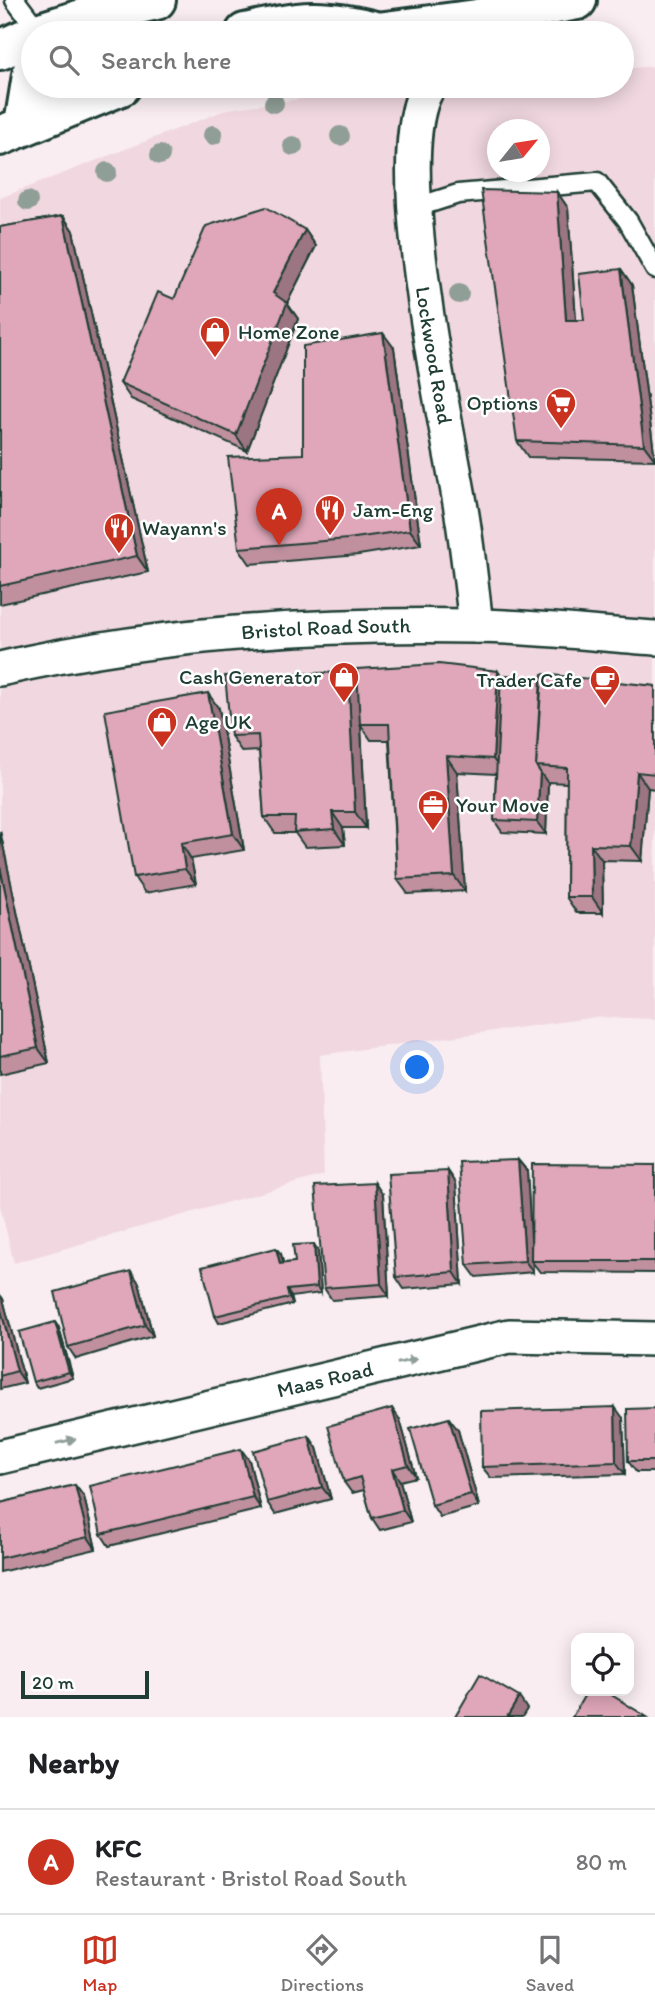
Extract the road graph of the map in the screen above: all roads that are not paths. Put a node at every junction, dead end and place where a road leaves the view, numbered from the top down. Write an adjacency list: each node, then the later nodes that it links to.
1 (15, 0): 6 (lane)
2 (106, 0): 5 (lane)
3 (156, 0): 7 (highway)
4 (577, 0): 8 (highway)
5 (75, 2)
6 (29, 21)
7 (75, 21)
8 (492, 21)
9 (21, 40): 10 (highway)
10 (0, 50)
11 (0, 60): 12 (highway)
12 (21, 67)
13 (24, 98): 16 (highway)
14 (92, 98): 16 (highway)
15 (426, 98): 17 (street, Lockwood Road)
16 (12, 131)
17 (414, 208): 18 (lane); 19 (street, Lockwood Road)
18 (655, 269)
19 (476, 626): 20 (street, Bristol Road South); 21 (street, Bristol Road South)
20 (655, 638)
21 (0, 669)
22 (655, 1339): 23 (street, Maas Road, one-way to 22)
23 (0, 1457)

